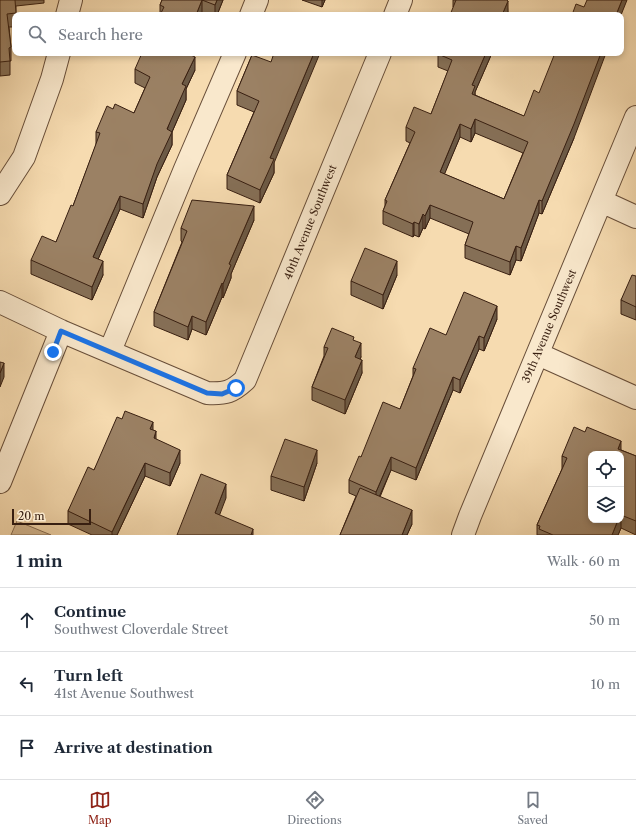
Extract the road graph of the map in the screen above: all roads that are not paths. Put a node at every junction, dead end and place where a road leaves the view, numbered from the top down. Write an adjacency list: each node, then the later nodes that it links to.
1 (71, 0): 4 (street)
2 (257, 0): 5 (street)
3 (401, 0): 6 (street)
4 (68, 12)
5 (252, 12)
6 (396, 12)
7 (57, 56): 11 (street)
8 (234, 56): 16 (street)
9 (379, 56): 16 (street, 40th Avenue Southwest)
10 (636, 117): 12 (street, 39th Avenue Southwest)
11 (0, 194)
12 (601, 202): 13 (street); 17 (street, 39th Avenue Southwest)
13 (636, 217)
14 (0, 302): 15 (street)
15 (61, 331): 16 (street); 19 (street)
16 (110, 351)
17 (538, 354): 18 (street); 20 (street, 39th Avenue Southwest)
18 (636, 398)
19 (0, 482)
20 (463, 535)

